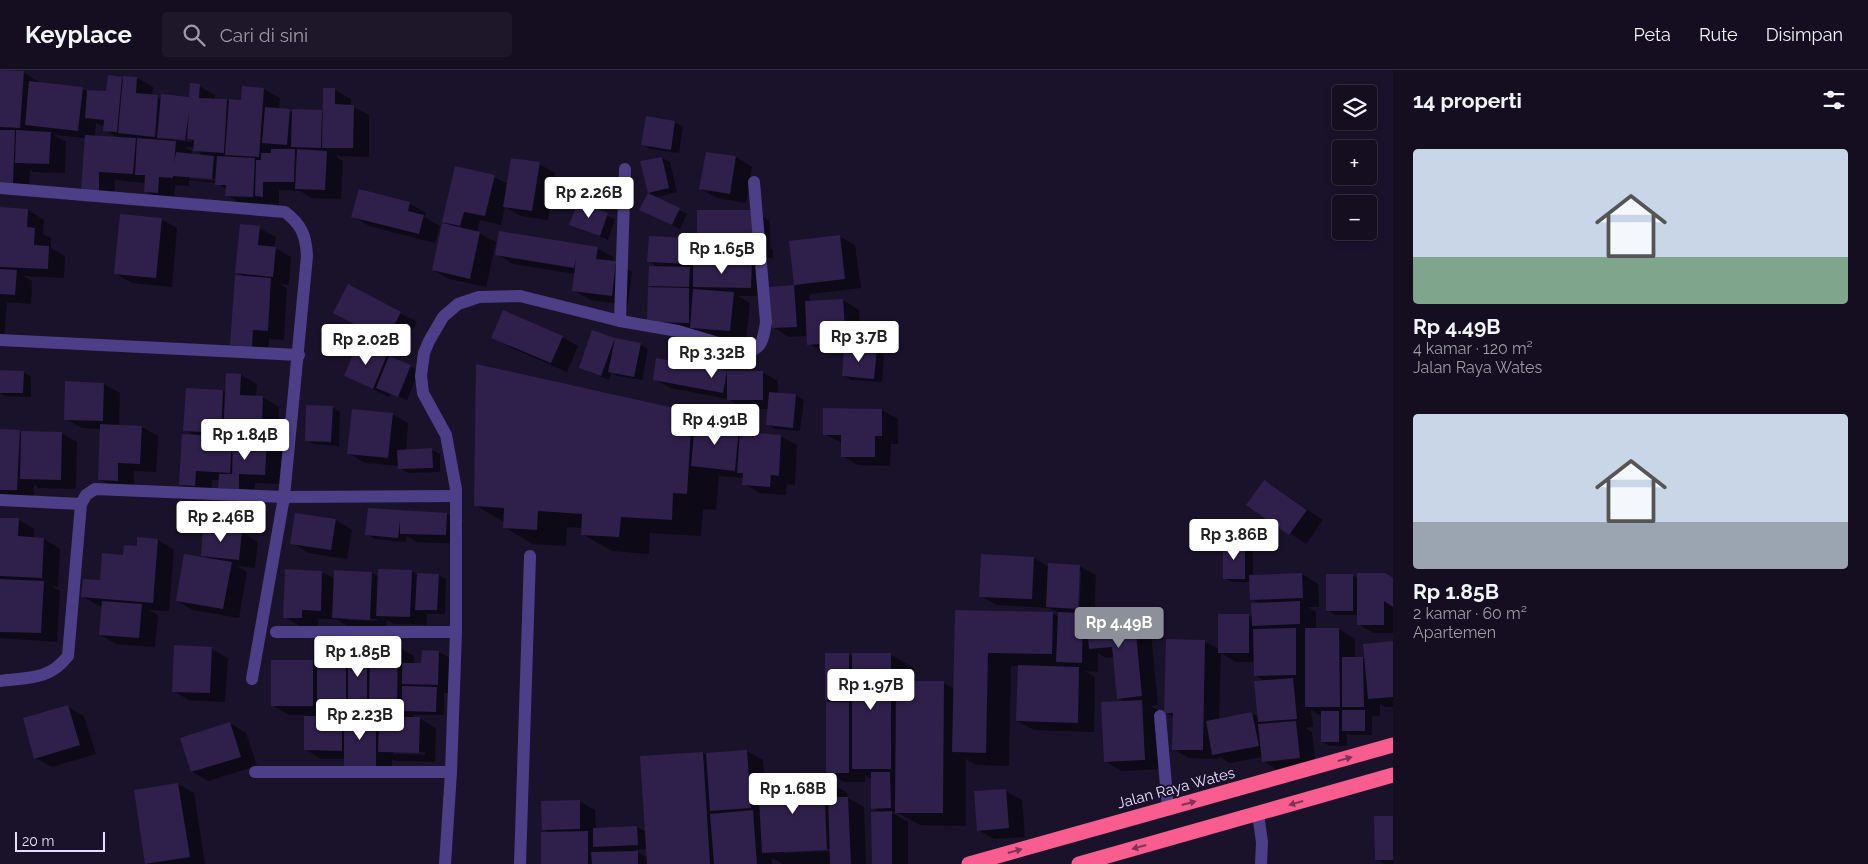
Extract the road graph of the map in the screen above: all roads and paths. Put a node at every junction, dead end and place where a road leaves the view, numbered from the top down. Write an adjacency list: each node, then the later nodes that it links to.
1 (625, 169): 4 (street)
2 (754, 182): 4 (street)
3 (0, 188): 6 (street)
4 (620, 321): 7 (street)
5 (0, 340): 6 (street)
6 (299, 355): 8 (street)
7 (456, 496): 8 (street); 13 (street)
8 (284, 497): 10 (street); 14 (street)
9 (0, 500): 10 (street)
10 (81, 504): 15 (street)
11 (530, 556): 24 (street)
12 (276, 632): 13 (street)
13 (456, 632): 19 (street)
14 (252, 679)
15 (0, 681)
16 (1160, 716): 21 (street)
17 (1393, 746): 21 (highway, Jalan Raya Wates, one-way to 17)
18 (255, 772): 19 (street)
19 (451, 772): 23 (street)
20 (1393, 775): 22 (highway, one-way to 22)
21 (1168, 808): 25 (highway, Jalan Raya Wates, one-way to 21)
22 (1258, 814): 26 (highway, one-way to 26); 27 (street)
23 (445, 864)
24 (520, 864)
25 (968, 864)
26 (1079, 864)
27 (1261, 864)

